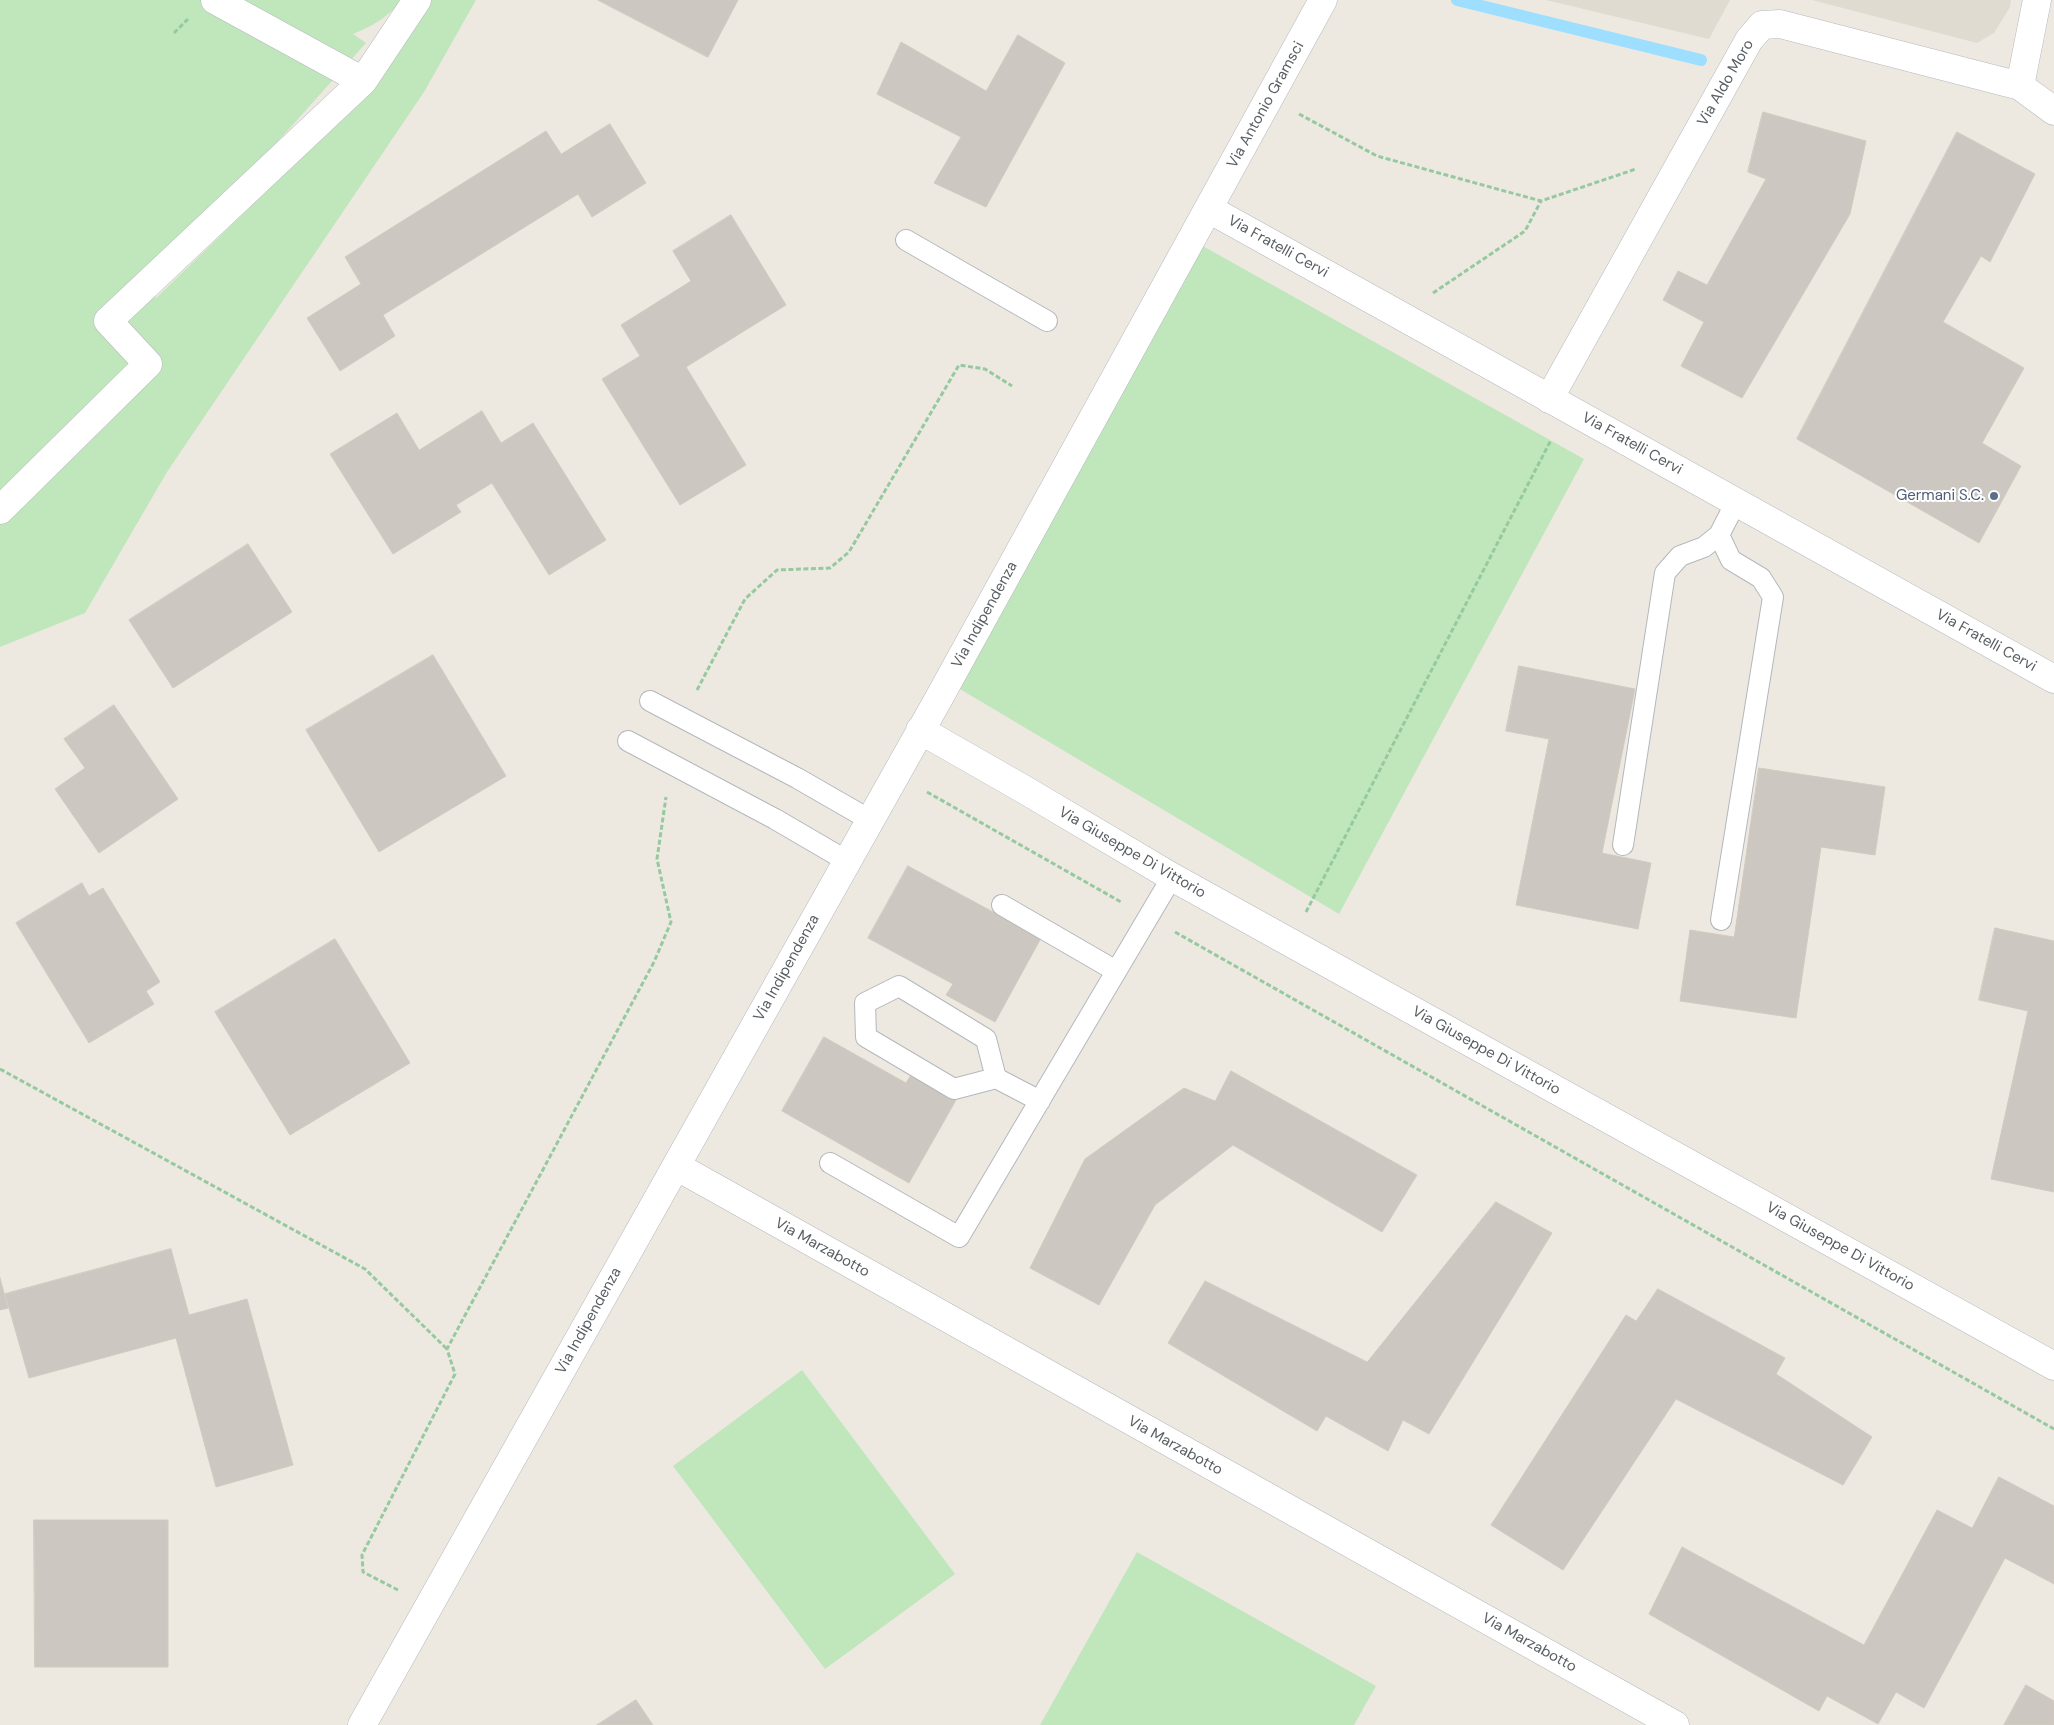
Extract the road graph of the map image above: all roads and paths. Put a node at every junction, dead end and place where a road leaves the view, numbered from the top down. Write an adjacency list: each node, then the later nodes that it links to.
1 (215, 0): 5 (street)
2 (417, 0): 5 (street)
3 (1323, 0): 7 (street, Via Antonio Gramsci)
4 (2037, 0): 6 (street)
5 (363, 81): 18 (street)
6 (2020, 86): 8 (street); 9 (street, Via Aldo Moro)
7 (1270, 98): 10 (path); 11 (street, Via Antonio Gramsci)
8 (2054, 111)
9 (1674, 176): 10 (path); 16 (street, Via Aldo Moro)
10 (1541, 202): 13 (path)
11 (1209, 209): 13 (street, Via Fratelli Cervi); 23 (street, Via Indipendenza)
12 (906, 240): 14 (lane)
13 (1400, 315): 16 (street, Via Fratelli Cervi)
14 (1048, 321)
15 (1012, 386): 22 (path)
16 (1558, 404): 17 (street, Via Fratelli Cervi); 32 (path)
17 (1736, 502): 19 (lane); 20 (street, Via Fratelli Cervi)
18 (0, 510)
19 (1719, 535): 28 (lane); 34 (lane)
20 (2054, 680)
21 (650, 701): 22 (lane)
22 (687, 721): 27 (lane)
23 (920, 730): 26 (street, Via Indipendenza); 30 (street, Via Giuseppe Di Vittorio)
24 (628, 742): 25 (lane)
25 (671, 764): 29 (lane); 41 (path)
26 (896, 774): 27 (street, Via Indipendenza); 33 (path)
27 (870, 820): 29 (street, Via Indipendenza)
28 (1623, 845)
29 (847, 860): 40 (street, Via Indipendenza)
30 (1172, 877): 33 (lane); 42 (street, Via Giuseppe Di Vittorio)
31 (1002, 905): 35 (lane)
32 (1306, 912)
33 (1148, 917): 35 (lane); 43 (path)
34 (1721, 920)
35 (1116, 970): 38 (lane)
36 (0, 1069): 41 (path)
37 (996, 1078): 37 (lane); 38 (lane)
38 (1040, 1101): 39 (lane)
39 (830, 1163)
40 (676, 1166): 44 (street, Via Indipendenza); 46 (street, Via Marzabotto)
41 (447, 1348): 44 (path)
42 (2054, 1366)
43 (2054, 1429)
44 (429, 1606): 45 (street, Via Indipendenza)
45 (362, 1725)
46 (1675, 1725)

